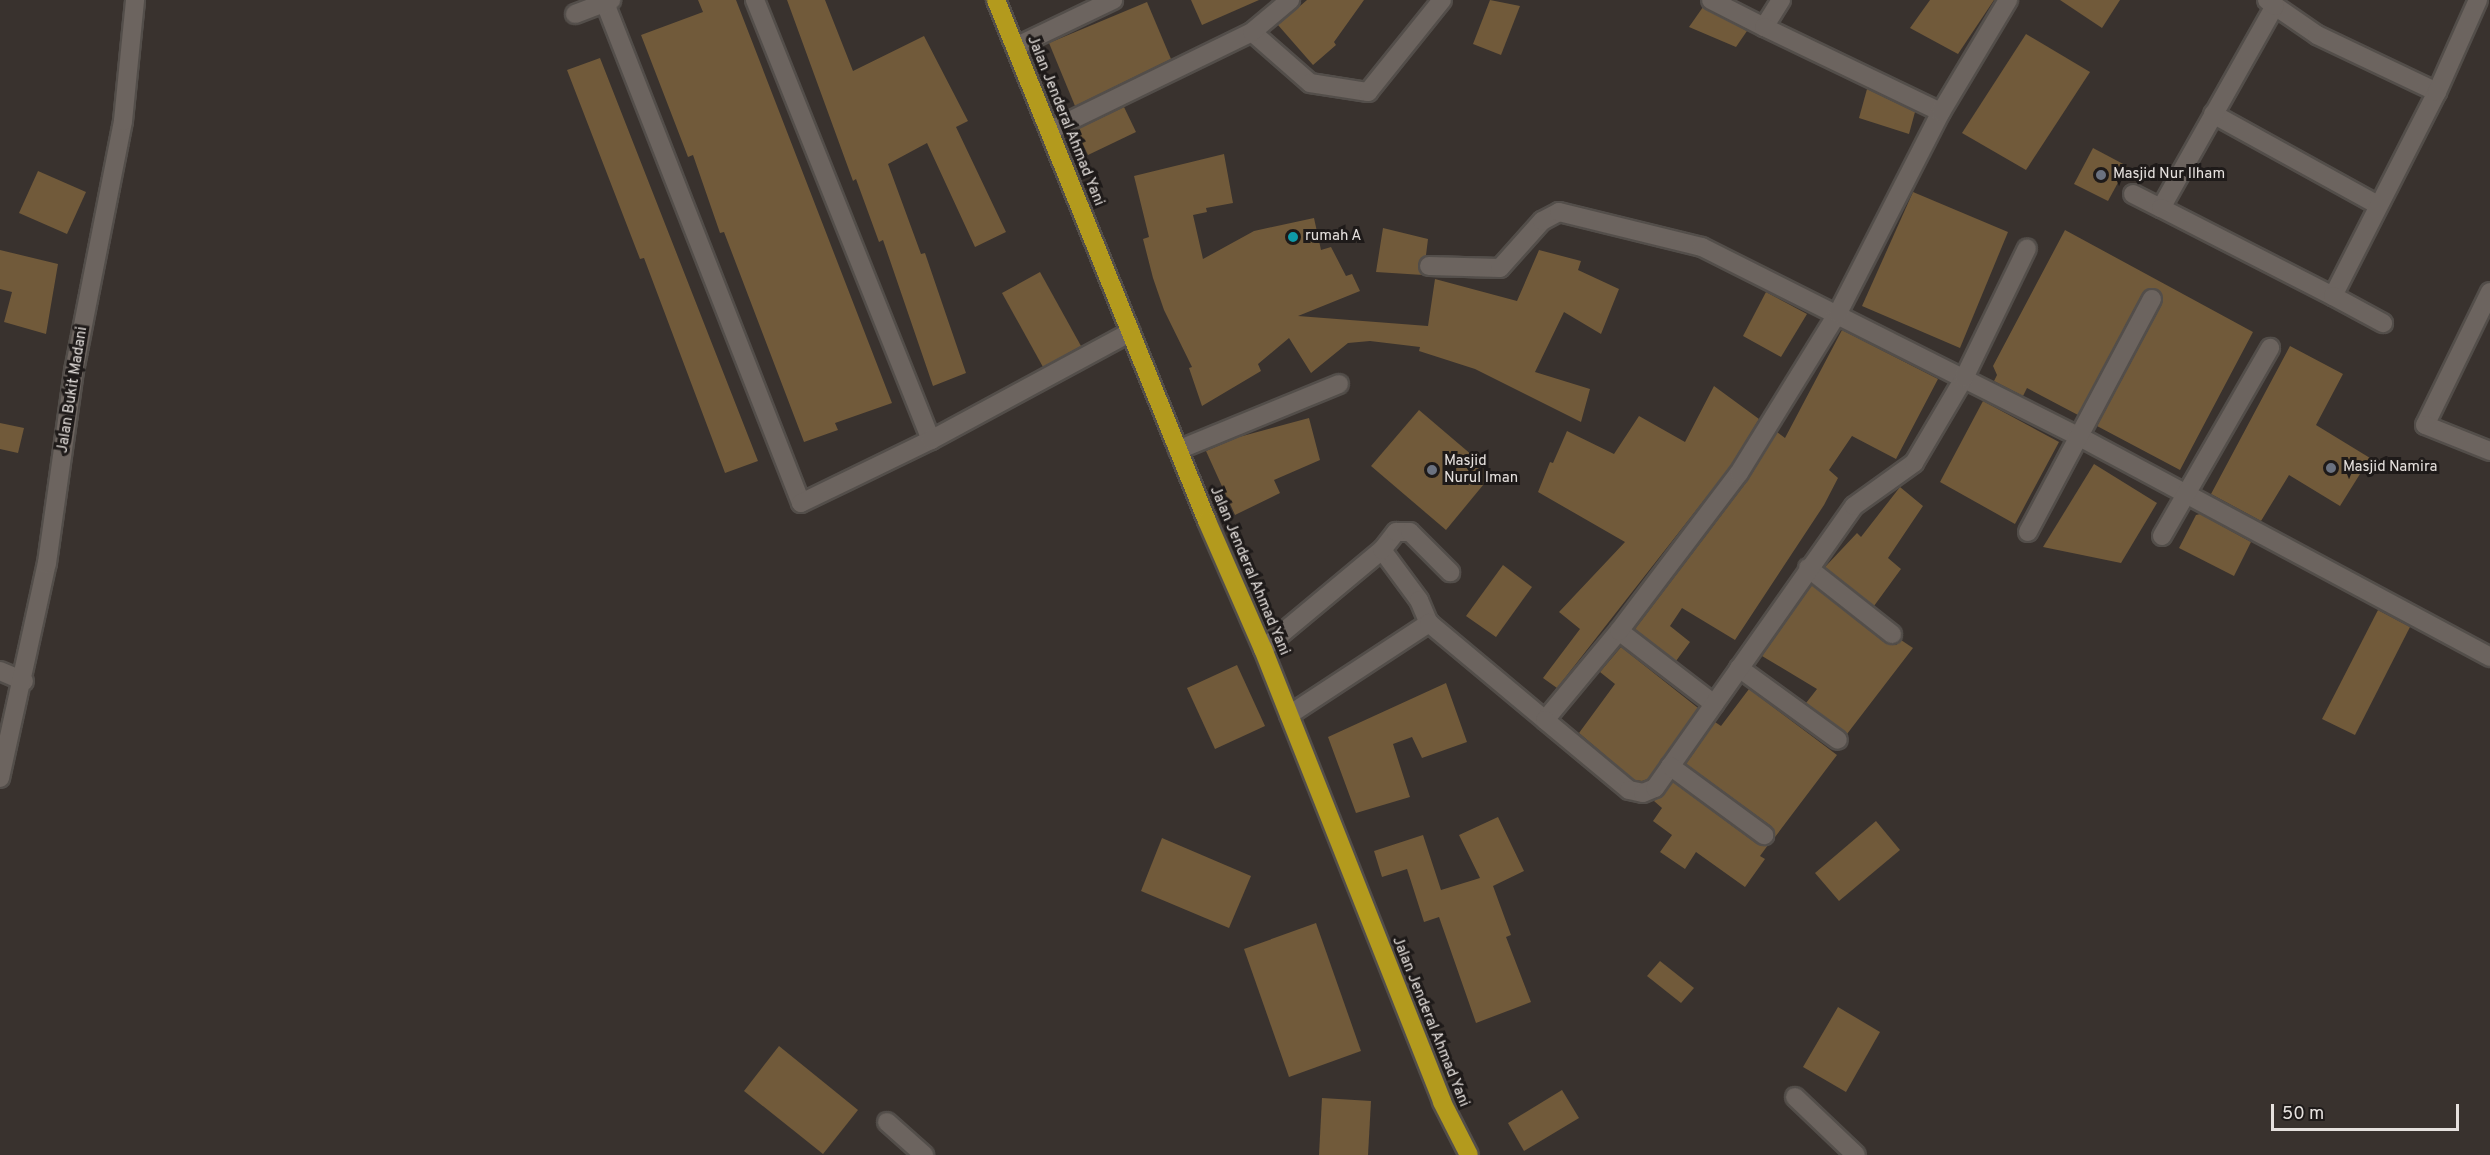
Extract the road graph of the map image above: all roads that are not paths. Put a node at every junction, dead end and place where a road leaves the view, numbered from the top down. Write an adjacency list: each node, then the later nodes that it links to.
1 (135, 0): 53 (street, Jalan Bukit Madani)
2 (755, 0): 37 (street)
3 (996, 0): 16 (highway, Jalan Jenderal Ahmad Yani)
4 (1113, 0): 16 (street)
5 (1290, 0): 15 (street)
6 (1442, 0): 15 (street)
7 (1711, 0): 14 (street)
8 (1781, 0): 14 (street)
9 (2008, 0): 18 (street)
10 (2478, 0): 17 (street)
11 (608, 1): 13 (street); 37 (street)
12 (2271, 3): 17 (street); 19 (street)
13 (575, 14)
14 (1764, 27): 18 (street)
15 (1252, 32): 20 (street)
16 (1015, 46): 20 (highway, Jalan Jenderal Ahmad Yani)
17 (2436, 93): 22 (street)
18 (1941, 112): 29 (street)
19 (2212, 114): 22 (street); 23 (street)
20 (1051, 130): 32 (highway, Jalan Jenderal Ahmad Yani)
21 (2133, 194): 23 (street)
22 (2378, 205): 27 (street)
23 (2161, 208): 27 (street)
24 (2027, 248): 34 (street)
25 (1429, 266): 29 (street)
26 (2490, 292): 31 (street)
27 (2333, 296): 30 (street)
28 (2152, 299): 36 (street)
29 (1838, 313): 34 (street); 47 (street)
30 (2383, 323)
31 (2482, 328): 39 (street)
32 (1131, 332): 37 (street); 38 (highway, Jalan Jenderal Ahmad Yani)
33 (2270, 348): 40 (street)
34 (1964, 378): 36 (street); 44 (street)
35 (1339, 384): 38 (street)
36 (2078, 436): 40 (street); 41 (street)
37 (931, 440)
38 (1178, 450): 49 (highway, Jalan Jenderal Ahmad Yani)
39 (2490, 451)
40 (2187, 494): 42 (street); 50 (street)
41 (2028, 532)
42 (2162, 536)
43 (1382, 550): 45 (street); 46 (street); 49 (street)
44 (1808, 568): 48 (street); 51 (street)
45 (1450, 572)
46 (1429, 623): 55 (street); 56 (street)
47 (1619, 631): 54 (street); 56 (street)
48 (1892, 634)
49 (1263, 649): 55 (highway, Jalan Jenderal Ahmad Yani)
50 (2490, 657)
51 (1739, 668): 54 (street); 57 (street)
52 (0, 671): 53 (street)
53 (24, 681): 59 (street, Jalan Bukit Madani)
54 (1714, 704): 58 (street)
55 (1289, 716): 64 (highway, Jalan Jenderal Ahmad Yani)
56 (1545, 720): 58 (street)
57 (1838, 740)
58 (1670, 766): 60 (street)
59 (0, 778)
60 (1764, 835)
61 (1795, 1097): 65 (street)
62 (887, 1122): 63 (street)
63 (924, 1155)
64 (1469, 1155)
65 (1856, 1155)

